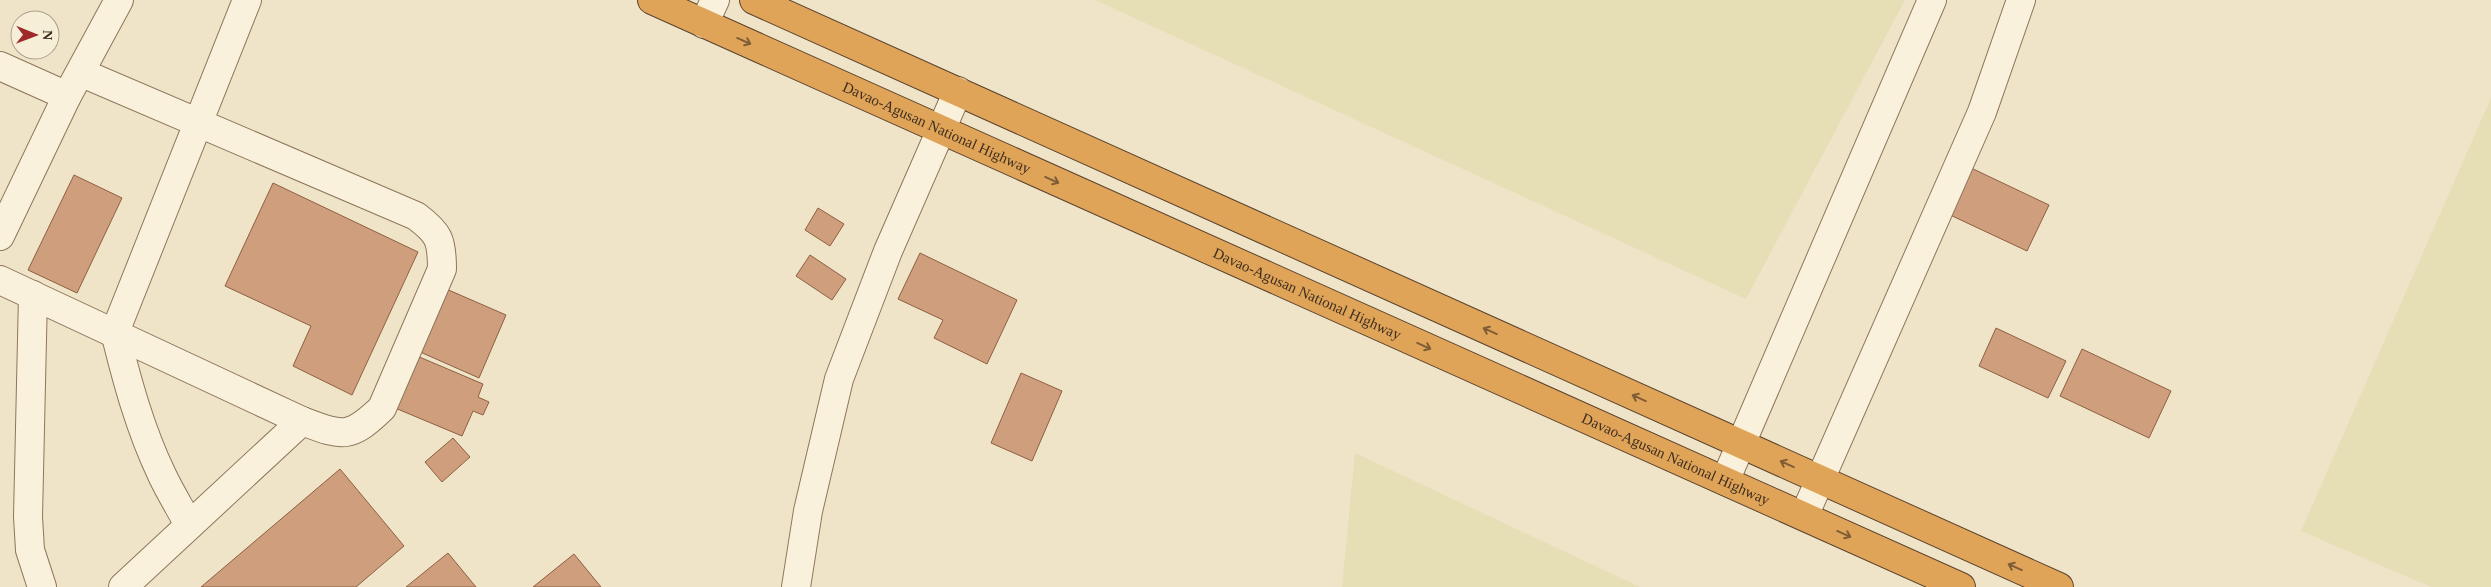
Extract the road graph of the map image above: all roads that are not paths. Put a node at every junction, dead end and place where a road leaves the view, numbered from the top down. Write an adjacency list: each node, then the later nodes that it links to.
1 (119, 0): 9 (street)
2 (247, 0): 12 (street)
3 (652, 0): 7 (highway, Davao-Agusan National Highway)
4 (754, 0): 10 (highway)
5 (1932, 0): 19 (street)
6 (2021, 0): 20 (street)
7 (710, 12): 13 (highway, Davao-Agusan National Highway, one-way to 13)
8 (0, 66): 11 (street)
9 (82, 73): 11 (street); 12 (street)
10 (958, 92): 13 (street); 19 (highway, one-way to 10)
11 (68, 96): 14 (street)
12 (200, 123): 17 (street); 18 (street)
13 (941, 130): 21 (highway, Davao-Agusan National Highway, one-way to 21); 26 (street)
14 (0, 236)
15 (0, 280): 16 (street)
16 (33, 295): 17 (street); 24 (street)
17 (115, 332): 18 (street); 23 (street)
18 (302, 421): 23 (street)
19 (1741, 444): 20 (highway, one-way to 19); 21 (street)
20 (1820, 479): 22 (street); 28 (highway, one-way to 20)
21 (1725, 482): 22 (highway, Davao-Agusan National Highway)
22 (1804, 516): 27 (highway, Davao-Agusan National Highway, one-way to 27)
23 (189, 525): 25 (street)
24 (42, 587)
25 (123, 587)
26 (796, 587)
27 (1961, 587)
28 (2059, 587)

